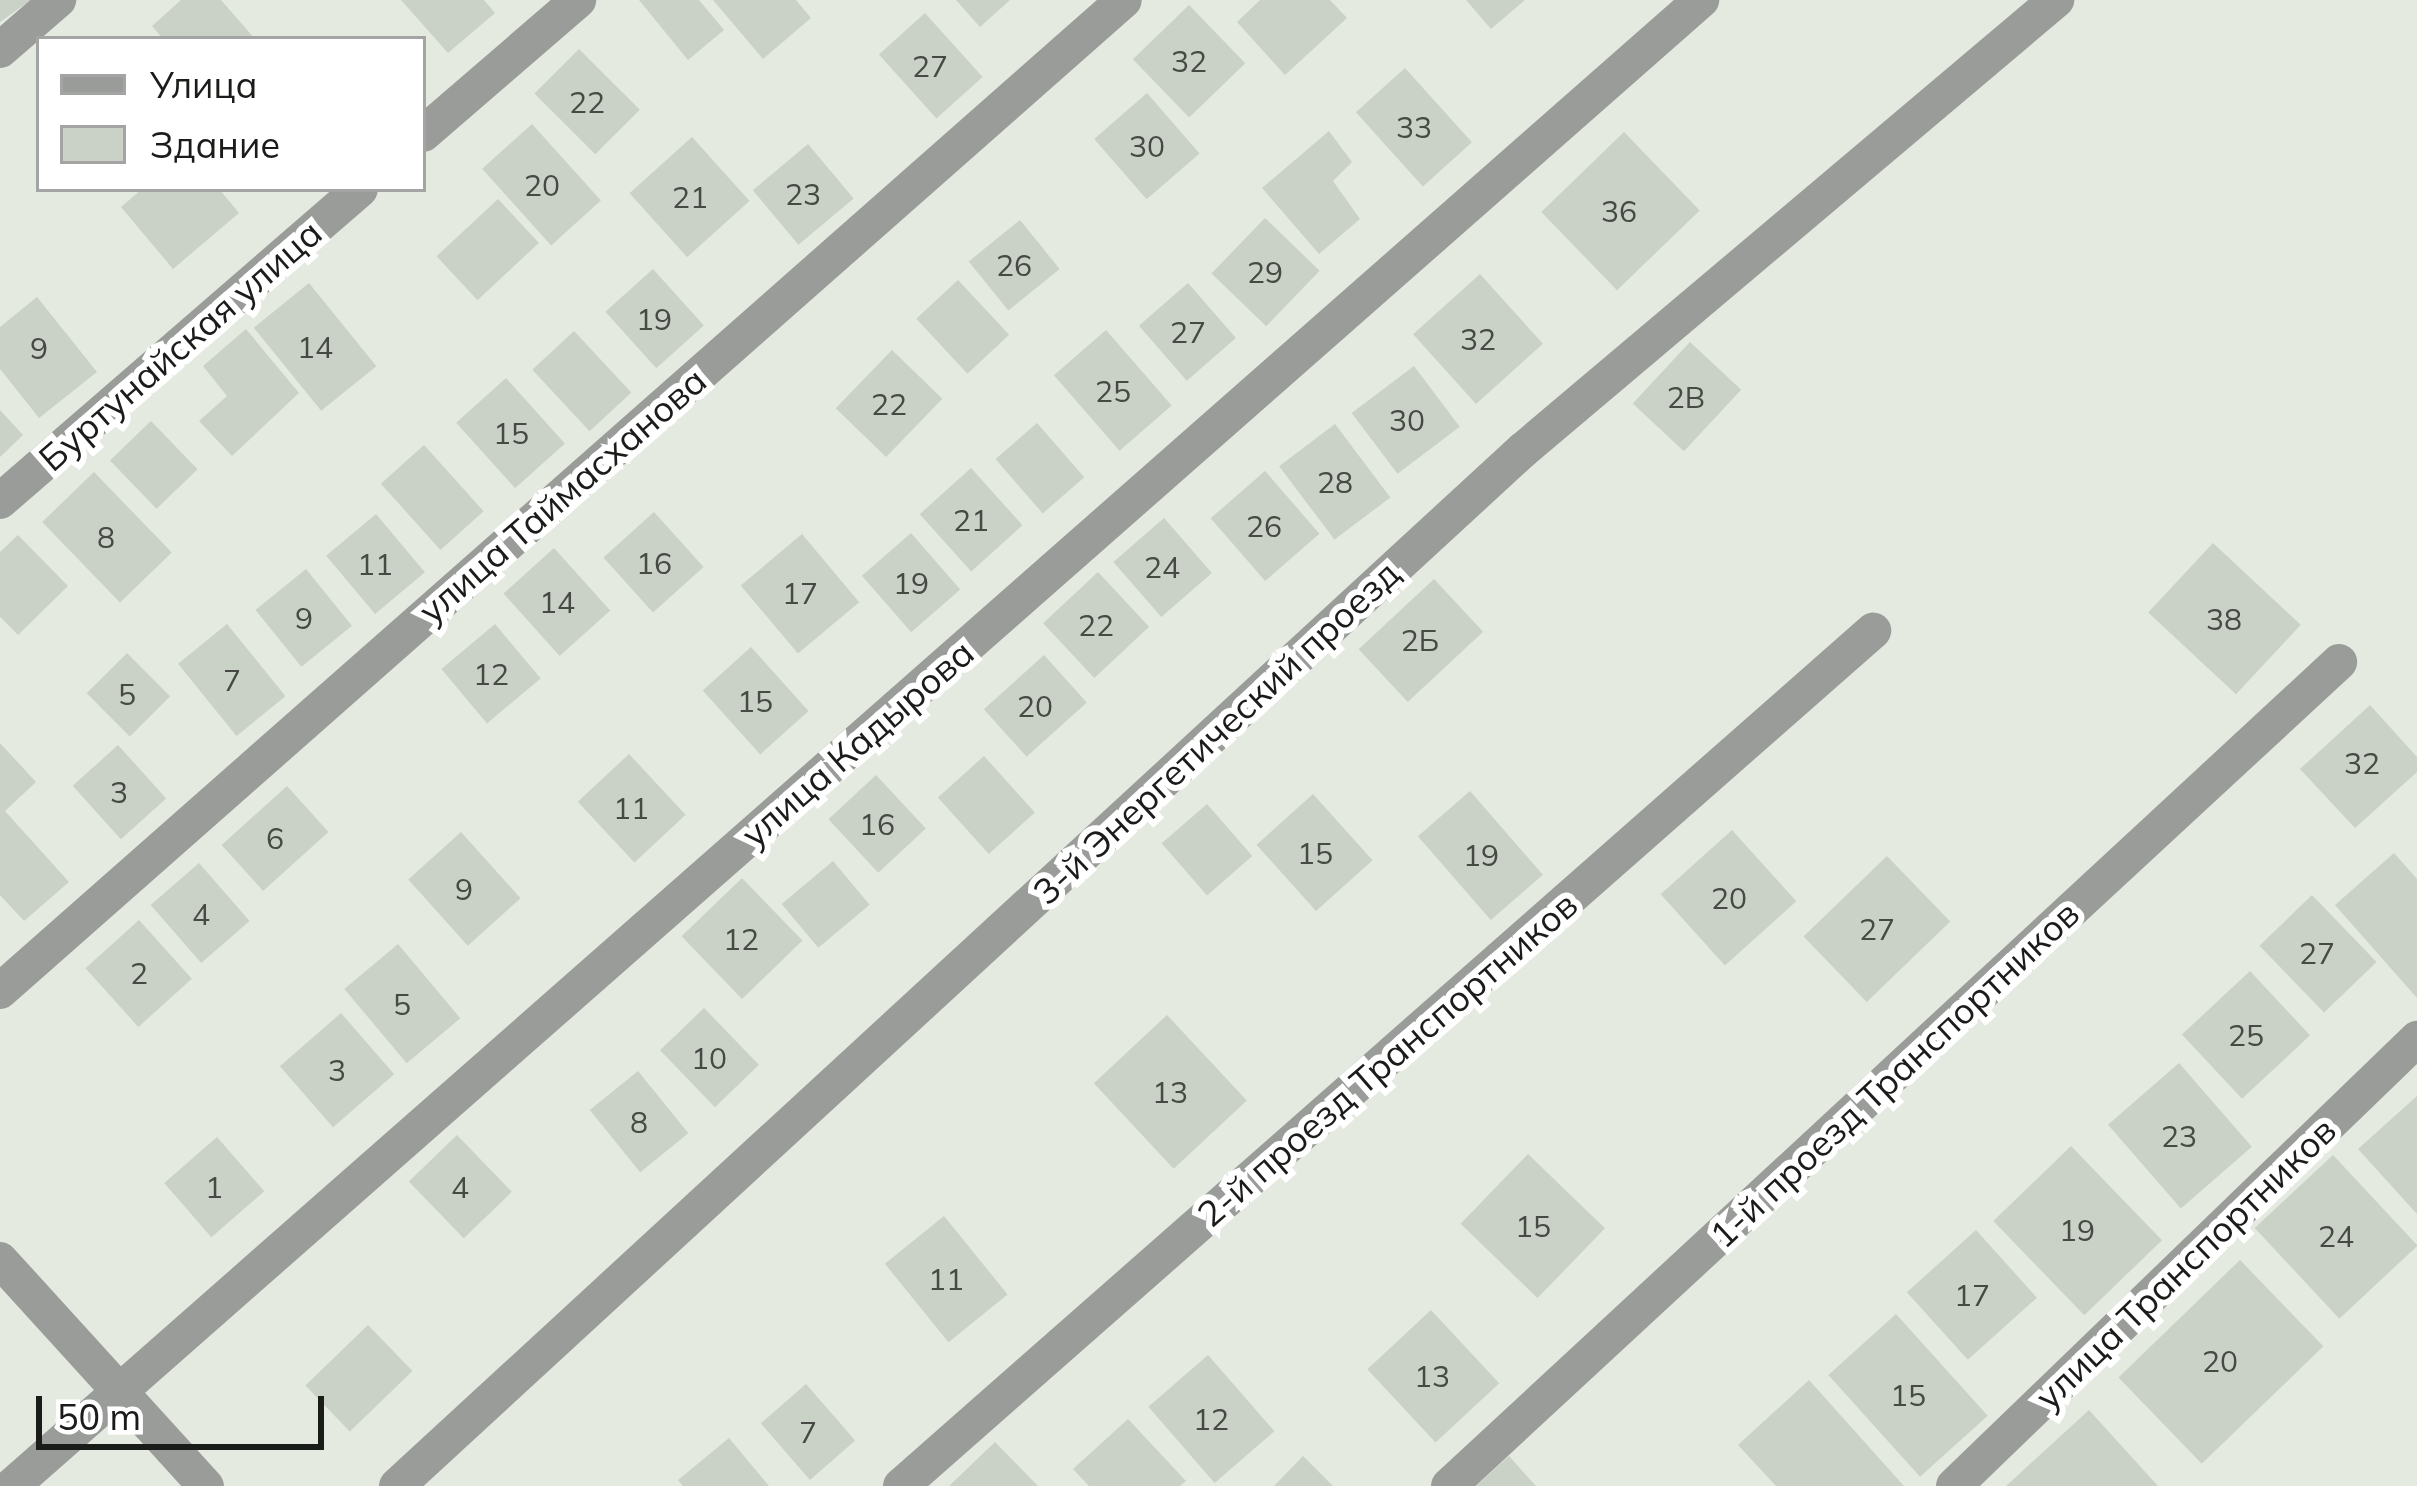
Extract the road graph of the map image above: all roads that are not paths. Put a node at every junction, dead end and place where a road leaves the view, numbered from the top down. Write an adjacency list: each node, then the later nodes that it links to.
1 (58, 0): 6 (street)
2 (578, 0): 7 (street)
3 (1124, 0): 12 (street, улица Таймасханова)
4 (1701, 0): 15 (street, улица Кадырова)
5 (2056, 0): 18 (street, 3-й Энергетический проезд)
6 (0, 50)
7 (426, 131)
8 (357, 192): 9 (street, Буртунайская улица)
9 (0, 501)
10 (1874, 631): 19 (street, 2-й проезд Транспортников)
11 (2338, 662): 20 (street, 1-й проезд Транспортников)
12 (0, 991)
13 (2417, 1040): 21 (street, улица Транспортников)
14 (0, 1260): 15 (street)
15 (124, 1388): 16 (street, улица Кадырова); 17 (street)
16 (12, 1486)
17 (206, 1486)
18 (397, 1486)
19 (902, 1486)
20 (1449, 1486)
21 (1954, 1486)

